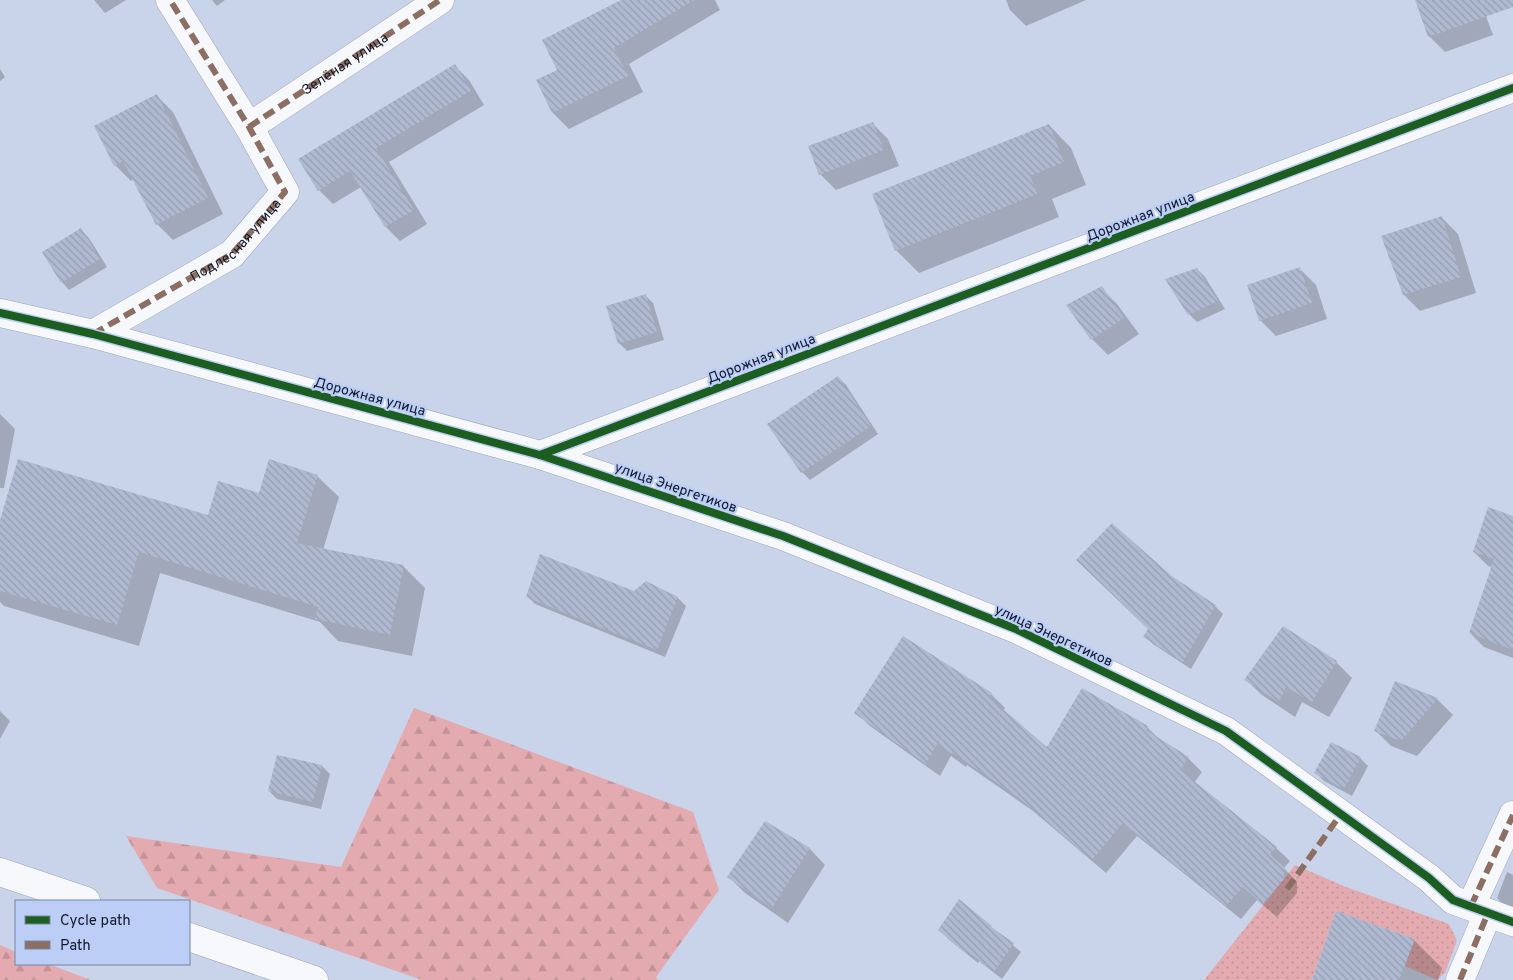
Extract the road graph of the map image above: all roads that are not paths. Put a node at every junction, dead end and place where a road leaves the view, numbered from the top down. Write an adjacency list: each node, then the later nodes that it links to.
1 (170, 0): 4 (street, Подлесная улица)
2 (440, 0): 4 (street, Зелёная улица)
3 (1513, 88): 7 (street, Дорожная улица)
4 (249, 127): 6 (street, Подлесная улица)
5 (0, 313): 6 (street, Дорожная улица)
6 (93, 334): 7 (street, Дорожная улица)
7 (540, 455): 11 (street, улица Энергетиков)
8 (1513, 815): 11 (street)
9 (0, 872): 10 (street)
10 (83, 900)
11 (1491, 914): 14 (street)
12 (190, 937): 13 (street)
13 (314, 980)
14 (1460, 980)

